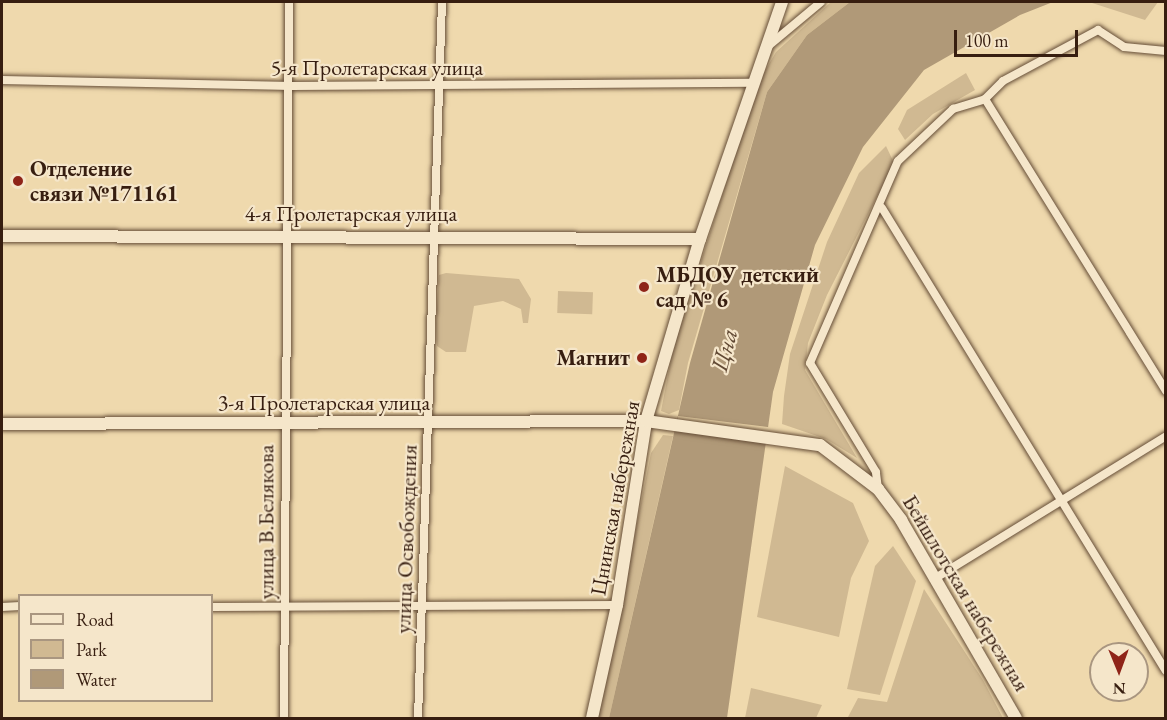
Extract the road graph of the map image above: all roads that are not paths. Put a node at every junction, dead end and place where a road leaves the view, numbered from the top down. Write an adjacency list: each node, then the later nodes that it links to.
1 (289, 2): 9 (street, улица В.Белякова)
2 (442, 2): 10 (street, улица Освобождения)
3 (782, 2): 5 (street)
4 (821, 2): 5 (street, Цнинская набережная)
5 (767, 48): 8 (street, Цнинская набережная)
6 (1166, 51): 11 (street, Бейшлотская набережная)
7 (2, 80): 9 (street, 5-я Пролетарская улица)
8 (752, 83): 10 (street, 5-я Пролетарская улица); 16 (street, Цнинская набережная)
9 (292, 86): 10 (street, 5-я Пролетарская улица); 13 (street, улица В.Белякова)
10 (443, 86): 14 (street, улица Освобождения)
11 (985, 99): 12 (street, Бейшлотская набережная); 17 (street)
12 (882, 208): 24 (street, Бейшлотская набережная); 25 (street)
13 (291, 235): 14 (street, 4-я Пролетарская улица); 15 (street, 4-я Пролетарская улица); 22 (street, улица В.Белякова)
14 (437, 235): 16 (street, 4-я Пролетарская улица); 19 (street, улица Освобождения)
15 (2, 236)
16 (700, 239): 18 (street, Цнинская набережная)
17 (1166, 391)
18 (646, 422): 19 (street, 3-я Пролетарская улица); 20 (street, 3-я Пролетарская улица); 27 (street, Цнинская набережная)
19 (429, 423): 22 (street, 3-я Пролетарская улица); 32 (street, улица Освобождения)
20 (670, 423): 24 (street, Бейшлотская набережная)
21 (2, 424): 22 (street, 3-я Пролетарская улица)
22 (284, 425): 31 (street, улица В.Белякова)
23 (1166, 436): 25 (street)
24 (878, 489): 26 (street, Бейшлотская набережная)
25 (1059, 503): 26 (street); 33 (street)
26 (934, 579): 37 (street, Бейшлотская набережная)
27 (618, 605): 32 (street); 36 (street, Цнинская набережная)
28 (18, 606): 29 (street)
29 (2, 607)
30 (213, 608): 31 (street)
31 (284, 608): 32 (street); 34 (street, улица В.Белякова)
32 (421, 610): 35 (street, улица Освобождения)
33 (1166, 671)
34 (284, 718)
35 (418, 718)
36 (592, 718)
37 (1016, 718)

